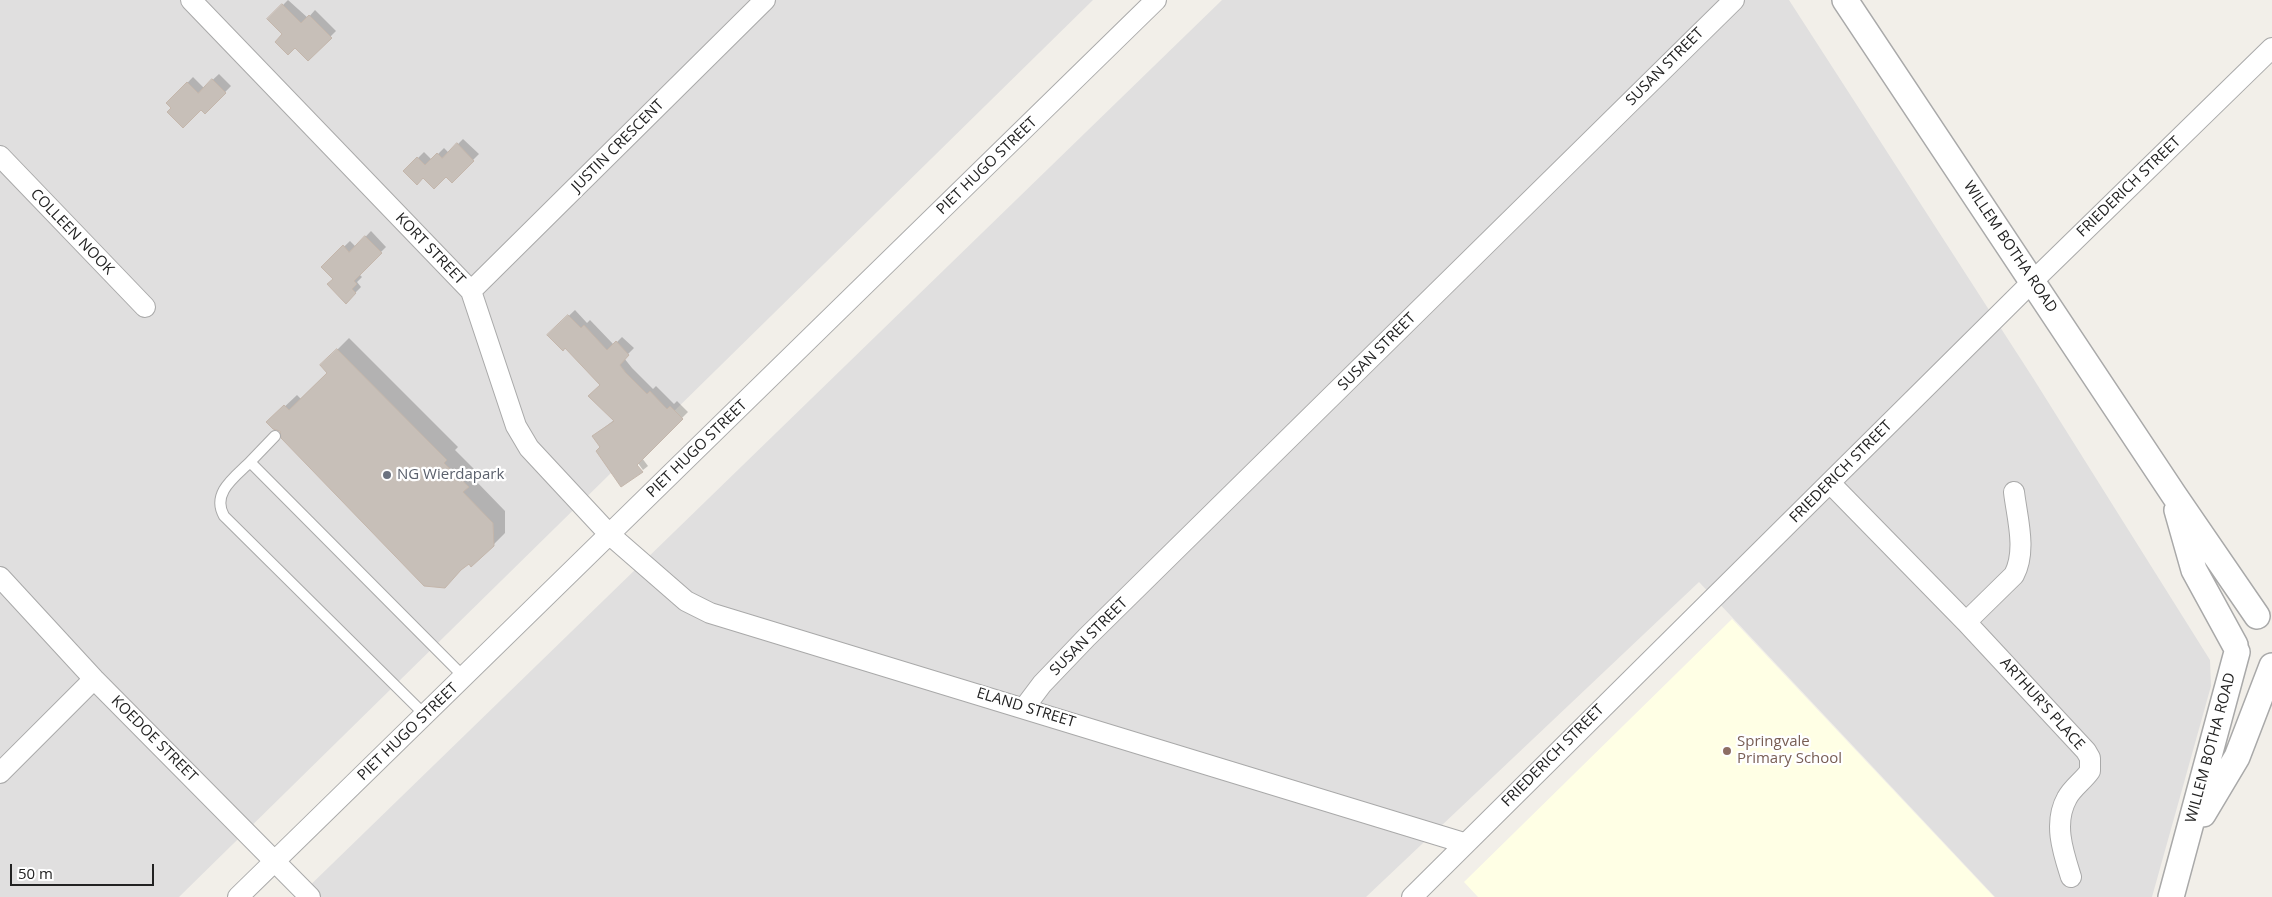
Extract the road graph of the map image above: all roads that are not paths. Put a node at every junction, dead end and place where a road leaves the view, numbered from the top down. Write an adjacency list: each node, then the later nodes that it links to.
1 (191, 0): 9 (street, KORT STREET)
2 (765, 0): 9 (street, JUSTIN CRESCENT)
3 (1156, 0): 16 (street, PIET HUGO STREET)
4 (1734, 0): 24 (street, SUSAN STREET)
5 (1845, 0): 8 (street, WILLEM BOTHA ROAD)
6 (2272, 48): 8 (street, FRIEDERICH STREET)
7 (0, 156): 10 (street, COLLEEN NOOK)
8 (2033, 281): 13 (street, FRIEDERICH STREET); 15 (street, WILLEM BOTHA ROAD)
9 (471, 291): 16 (street, KORT STREET)
10 (145, 307)
11 (275, 436): 12 (lane)
12 (250, 462): 22 (lane); 25 (lane)
13 (1830, 483): 19 (street, ARTHUR'S PLACE); 27 (street, FRIEDERICH STREET)
14 (2014, 492): 19 (street)
15 (2174, 495): 18 (street, WILLEM BOTHA ROAD); 20 (street, WILLEM BOTHA ROAD)
16 (609, 534): 22 (street, PIET HUGO STREET); 24 (street, ELAND STREET)
17 (0, 577): 23 (street, KOEDOE STREET)
18 (2265, 618): 20 (street)
19 (1966, 622): 30 (street, ARTHUR'S PLACE)
20 (2236, 648): 21 (street); 28 (street, WILLEM BOTHA ROAD)
21 (2272, 665): 28 (street, WILLEM BOTHA ROAD)
22 (464, 677): 25 (street, PIET HUGO STREET)
23 (94, 679): 26 (street); 29 (street, KOEDOE STREET)
24 (1024, 708): 27 (street, ELAND STREET)
25 (425, 715): 29 (street, PIET HUGO STREET)
26 (0, 773)
27 (1464, 843): 33 (street, FRIEDERICH STREET)
28 (2186, 845): 34 (street, WILLEM BOTHA ROAD)
29 (275, 861): 31 (street, PIET HUGO STREET); 32 (street, KOEDOE STREET)
30 (2071, 877)
31 (238, 897)
32 (310, 897)
33 (1412, 897)
34 (2171, 897)

